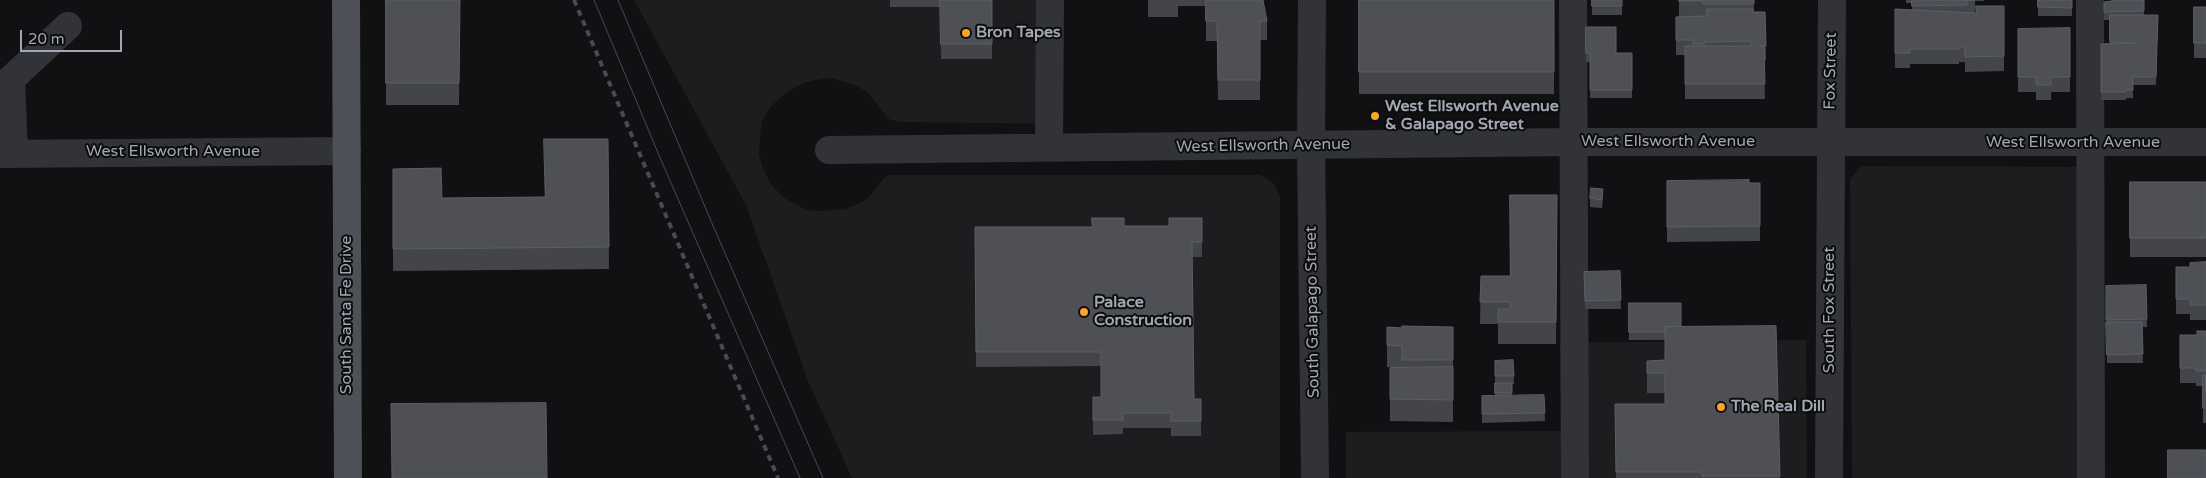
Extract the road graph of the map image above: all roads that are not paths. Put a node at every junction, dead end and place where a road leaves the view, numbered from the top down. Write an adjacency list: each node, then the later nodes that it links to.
1 (346, 0): 15 (main road, South Santa Fe Drive)
2 (1050, 0): 13 (street)
3 (1312, 0): 12 (street, South Galapago Street)
4 (1573, 0): 8 (street)
5 (1832, 0): 10 (street, Fox Street)
6 (2090, 0): 11 (street)
7 (68, 26): 16 (street)
8 (1573, 142): 10 (street, West Ellsworth Avenue); 12 (street, West Ellsworth Avenue); 19 (street)
9 (2206, 142): 11 (street, West Ellsworth Avenue)
10 (1830, 143): 11 (street, West Ellsworth Avenue); 20 (street, South Fox Street)
11 (2091, 143): 21 (street)
12 (1311, 146): 13 (street, West Ellsworth Avenue); 18 (street, South Galapago Street)
13 (1049, 148): 14 (street, West Ellsworth Avenue)
14 (829, 150)
15 (347, 151): 16 (street, West Ellsworth Avenue); 17 (main road, South Santa Fe Drive)
16 (7, 153)
17 (348, 478)
18 (1315, 478)
19 (1575, 478)
20 (1829, 478)
21 (2091, 478)

